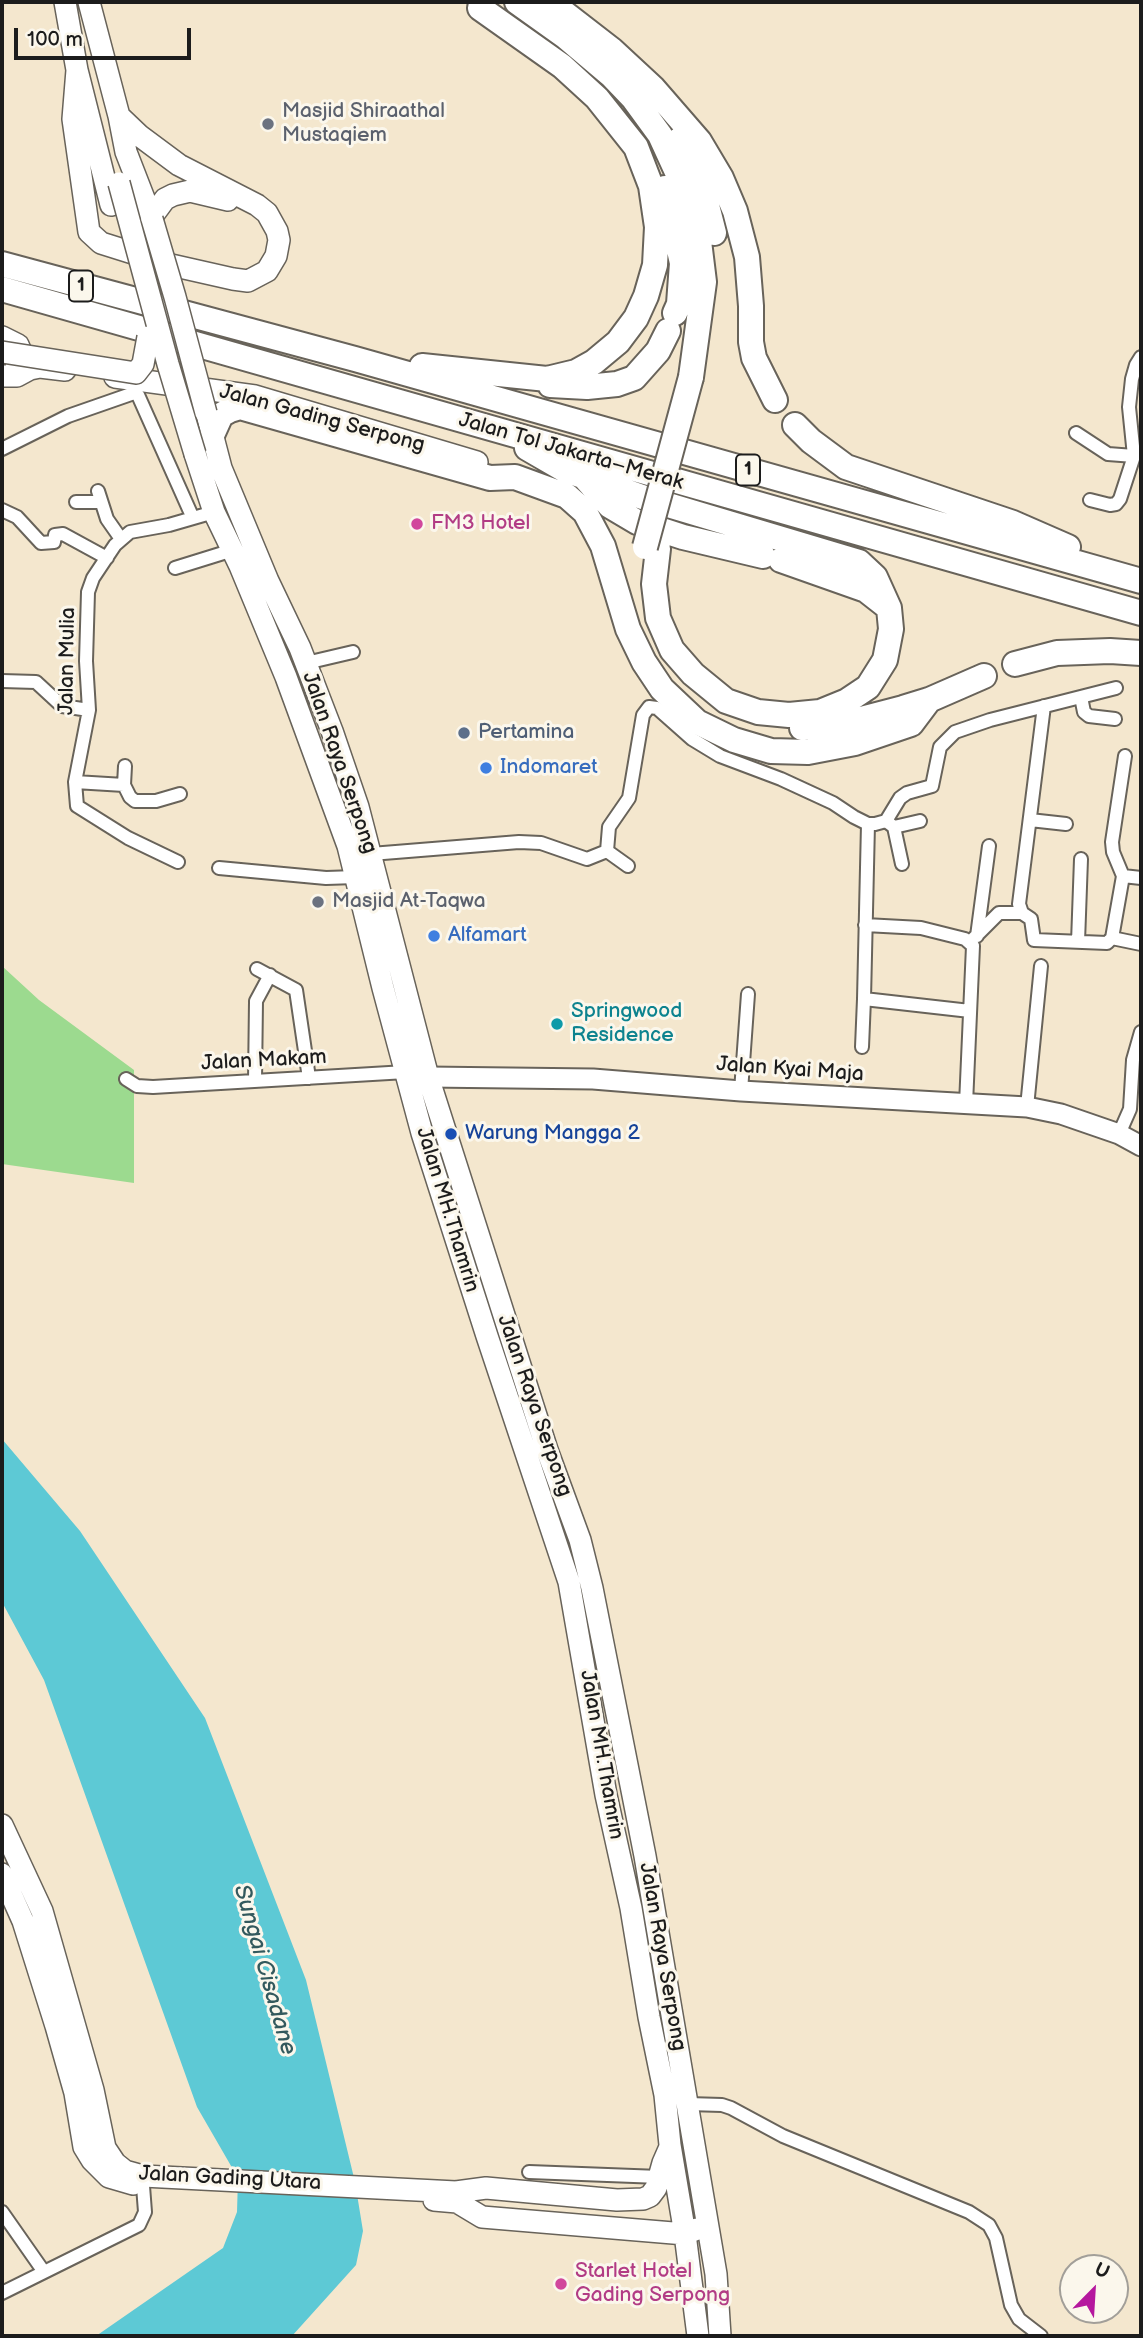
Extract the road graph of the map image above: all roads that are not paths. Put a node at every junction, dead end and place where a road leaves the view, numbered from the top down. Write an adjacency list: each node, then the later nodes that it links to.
1 (65, 2): 8 (main road)
2 (89, 2): 9 (main road)
3 (517, 2): 6 (highway)
4 (550, 2): 7 (highway)
5 (480, 8): 22 (highway)
6 (566, 37): 22 (highway); 23 (highway)
7 (612, 50): 23 (highway); 24 (highway)
8 (77, 70): 10 (main road); 13 (main road)
9 (119, 116): 10 (main road); 13 (main road)
10 (124, 184): 11 (main road, Jalan Raya Serpong); 16 (main road); 31 (main road)
11 (151, 218): 13 (main road); 25 (main road, Jalan Raya Serpong, bridge)
12 (2, 264): 19 (highway, Jalan Tol Jakarta–Merak / 1)
13 (233, 279)
14 (2, 289): 27 (highway, Jalan Tol Jakarta–Merak / 1)
15 (2, 337): 20 (main road)
16 (148, 337): 17 (main road, bridge); 31 (main road)
17 (2, 352)
18 (1141, 357): 30 (street)
19 (355, 359): 22 (highway); 45 (highway, Jalan Tol Jakarta–Merak / 1)
20 (2, 370)
21 (2, 376): 32 (main road, Jalan Gading Serpong)
22 (516, 377)
23 (698, 379): 41 (highway)
24 (775, 400)
25 (209, 424): 32 (highway); 36 (main road, Jalan Raya Serpong)
26 (795, 425): 45 (highway)
27 (494, 429): 33 (highway); 47 (highway, Jalan Tol Jakarta–Merak / 1)
28 (1076, 433): 30 (street)
29 (2, 449): 39 (street)
30 (1134, 456): 34 (street)
31 (195, 458): 36 (main road, Jalan Raya Serpong); 38 (main road)
32 (515, 477): 56 (highway)
33 (585, 477): 46 (highway); 46 (highway)
34 (1090, 500)
35 (76, 502): 40 (street)
36 (235, 505): 50 (main road, Jalan Raya Serpong)
37 (2, 510): 42 (street)
38 (214, 512): 39 (street); 43 (main road)
39 (192, 516): 40 (street)
40 (121, 539): 42 (street, Jalan Mulia)
41 (651, 548): 46 (highway); 56 (highway)
42 (107, 558): 58 (street, Jalan Mulia)
43 (237, 558): 44 (street); 79 (main road, Jalan MH.Thamrin)
44 (175, 568)
45 (1141, 581)
46 (889, 608)
47 (1141, 614)
48 (353, 652): 50 (street)
49 (1141, 653): 51 (highway)
50 (306, 663): 72 (main road, Jalan Raya Serpong)
51 (1015, 664)
52 (984, 676): 56 (highway)
53 (2, 681): 58 (street)
54 (1116, 688): 55 (street)
55 (1081, 697): 57 (street); 59 (street)
56 (929, 700)
57 (1044, 706): 65 (street); 68 (street)
58 (89, 710): 62 (street, Jalan Mulia)
59 (1115, 719)
60 (1125, 756): 78 (street)
61 (125, 766): 63 (street)
62 (75, 782): 63 (street); 74 (street, Jalan Mulia)
63 (124, 785): 64 (street)
64 (180, 794)
65 (1030, 820): 69 (street); 81 (street)
66 (920, 821): 68 (street)
67 (867, 824): 68 (street); 71 (street); 82 (street)
68 (890, 824): 75 (street)
69 (1066, 824)
70 (989, 846): 85 (street)
71 (607, 851): 72 (street); 76 (street)
72 (371, 854): 83 (main road, Jalan Raya Serpong)
73 (1081, 859): 86 (street)
74 (178, 862)
75 (902, 864)
76 (628, 866)
77 (219, 868): 79 (street)
78 (1123, 876): 80 (street); 84 (street)
79 (356, 877): 83 (main road, Jalan MH.Thamrin)
80 (1141, 878)
81 (1022, 913): 85 (street); 86 (street)
82 (865, 925): 85 (street); 92 (street)
83 (379, 927): 96 (main road, Jalan MH.Thamrin); 97 (main road, Jalan Raya Serpong)
84 (1112, 938): 86 (street); 87 (street)
85 (973, 939): 93 (street)
86 (1078, 942)
87 (1141, 944)
88 (1041, 966): 103 (street)
89 (257, 969): 90 (street)
90 (270, 975): 98 (street); 100 (street)
91 (748, 994): 101 (street)
92 (863, 999): 93 (street); 95 (street)
93 (970, 1011): 102 (street)
94 (1141, 1032): 104 (street)
95 (862, 1047)
96 (406, 1072): 98 (street, Jalan Makam); 107 (main road, Jalan MH.Thamrin)
97 (428, 1077): 101 (main road, Jalan Kyai Maja); 106 (main road, Jalan Raya Serpong)
98 (309, 1078): 100 (street, Jalan Makam)
99 (126, 1079): 100 (street, Jalan Makam)
100 (255, 1081)
101 (741, 1091): 102 (main road, Jalan Kyai Maja)
102 (966, 1104): 103 (main road, Jalan Kyai Maja)
103 (1027, 1107): 104 (main road, Jalan Kyai Maja)
104 (1119, 1134): 105 (main road, Jalan Kyai Maja)
105 (1141, 1146)
106 (484, 1256): 107 (main road); 110 (main road, Jalan Raya Serpong)
107 (463, 1261): 112 (main road, Jalan MH.Thamrin)
108 (2, 1825): 111 (main road, Jalan Gading Utara)
109 (2, 1874): 111 (main road, Jalan Gading Utara)
110 (688, 2104): 117 (main road, Jalan Raya Serpong); 124 (street)
111 (91, 2136): 115 (main road, Jalan Gading Utara)
112 (670, 2145): 114 (main road, Jalan Gading Utara); 119 (main road, Jalan MH.Thamrin)
113 (528, 2172): 114 (street)
114 (660, 2177): 116 (main road, Jalan Gading Utara)
115 (152, 2182): 116 (main road, Jalan Gading Utara); 120 (street)
116 (434, 2196): 119 (main road, Jalan Gading Utara)
117 (706, 2211): 119 (main road); 123 (main road, Jalan Raya Serpong)
118 (2, 2212): 120 (street)
119 (685, 2234): 122 (main road)
120 (44, 2272): 121 (street)
121 (2, 2293)
122 (698, 2336)
123 (720, 2336)
124 (1041, 2336)

